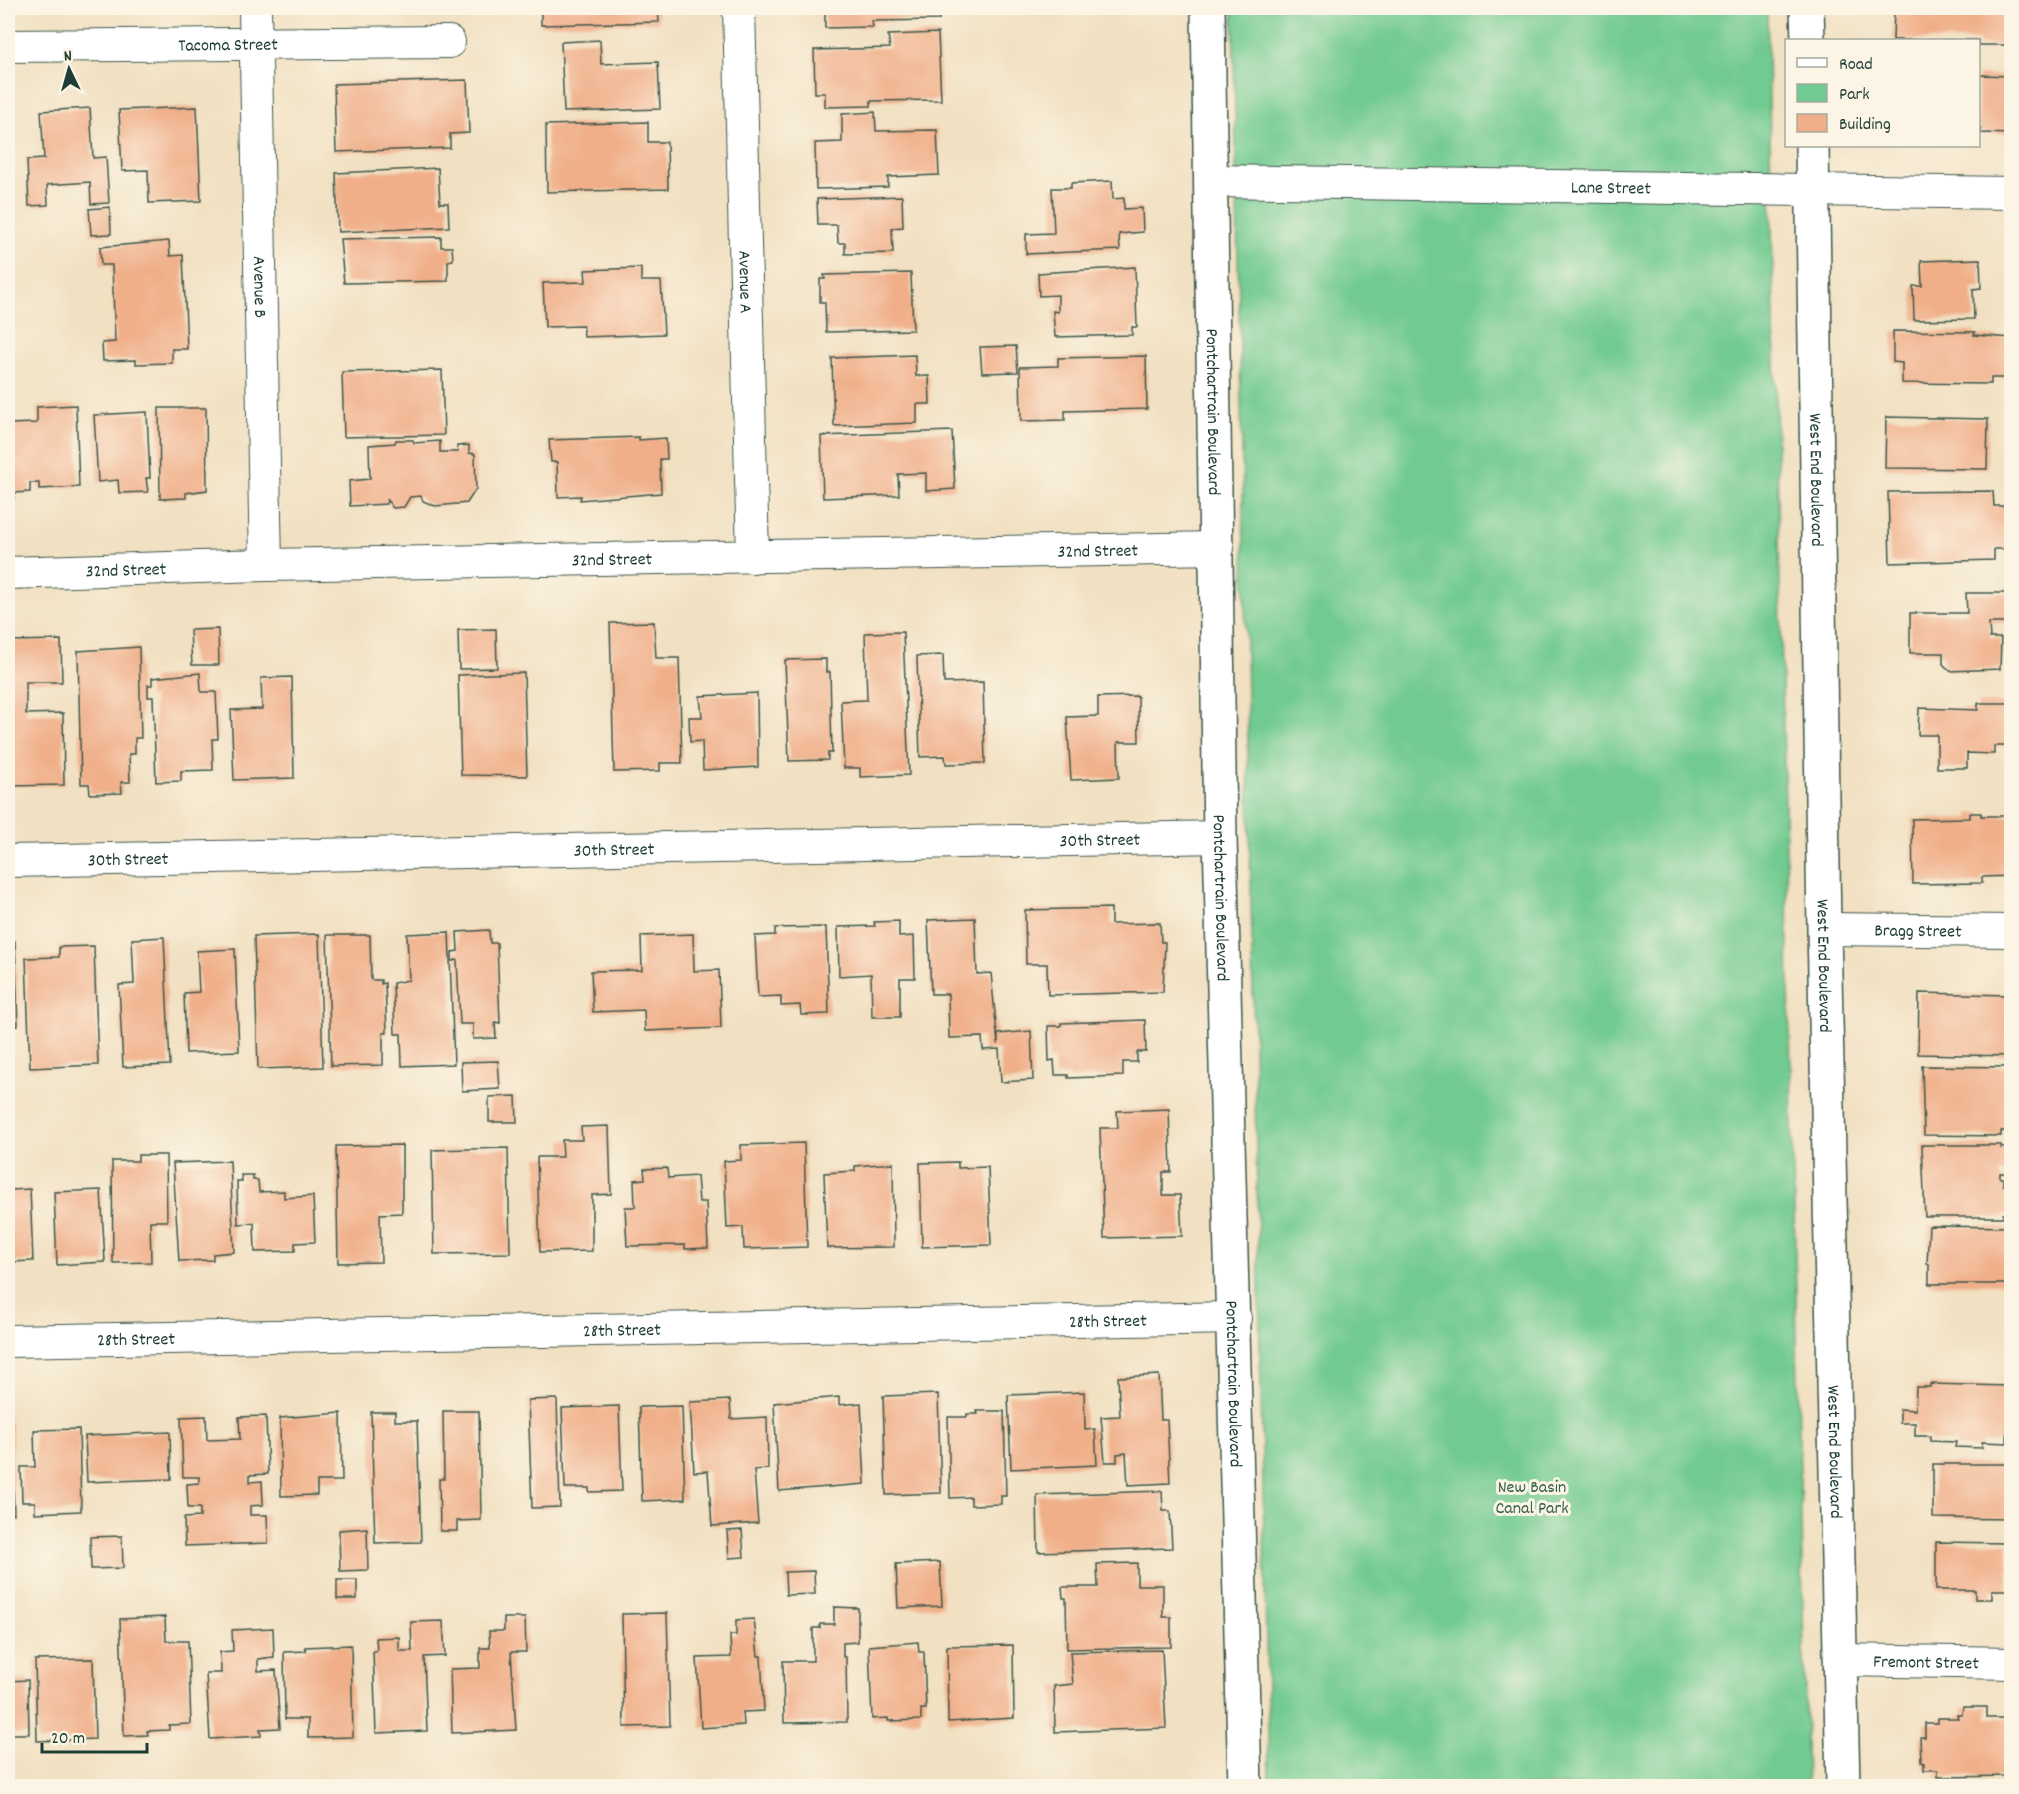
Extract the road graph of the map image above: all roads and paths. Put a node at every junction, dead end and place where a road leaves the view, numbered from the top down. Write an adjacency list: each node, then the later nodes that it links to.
1 (255, 8): 7 (street, Avenue B)
2 (739, 8): 14 (street, Avenue A)
3 (1208, 8): 10 (main road, Pontchartrain Boulevard)
4 (1807, 8): 5 (main road)
5 (1808, 39)
6 (449, 42): 7 (street, Tacoma Street)
7 (256, 43): 8 (street, Tacoma Street); 15 (street, Avenue B)
8 (8, 46)
9 (1812, 147): 11 (main road, West End Boulevard)
10 (1212, 181): 11 (street, Lane Street); 13 (main road, Pontchartrain Boulevard)
11 (1813, 188): 12 (street, Lane Street); 19 (main road, West End Boulevard)
12 (2012, 193)
13 (1218, 548): 14 (street, 32nd Street); 17 (main road, Pontchartrain Boulevard)
14 (753, 557): 15 (street, 32nd Street)
15 (266, 565): 16 (street, 32nd Street)
16 (8, 573)
17 (1220, 837): 18 (street, 30th Street); 21 (main road, Pontchartrain Boulevard)
18 (8, 861)
19 (1824, 929): 20 (street, Bragg Street); 23 (main road, West End Boulevard)
20 (2012, 931)
21 (1235, 1318): 22 (street, 28th Street); 25 (main road, Pontchartrain Boulevard)
22 (8, 1341)
23 (1840, 1660): 24 (street, Fremont Street); 26 (main road, West End Boulevard)
24 (2012, 1664)
25 (1245, 1786)
26 (1843, 1786)

